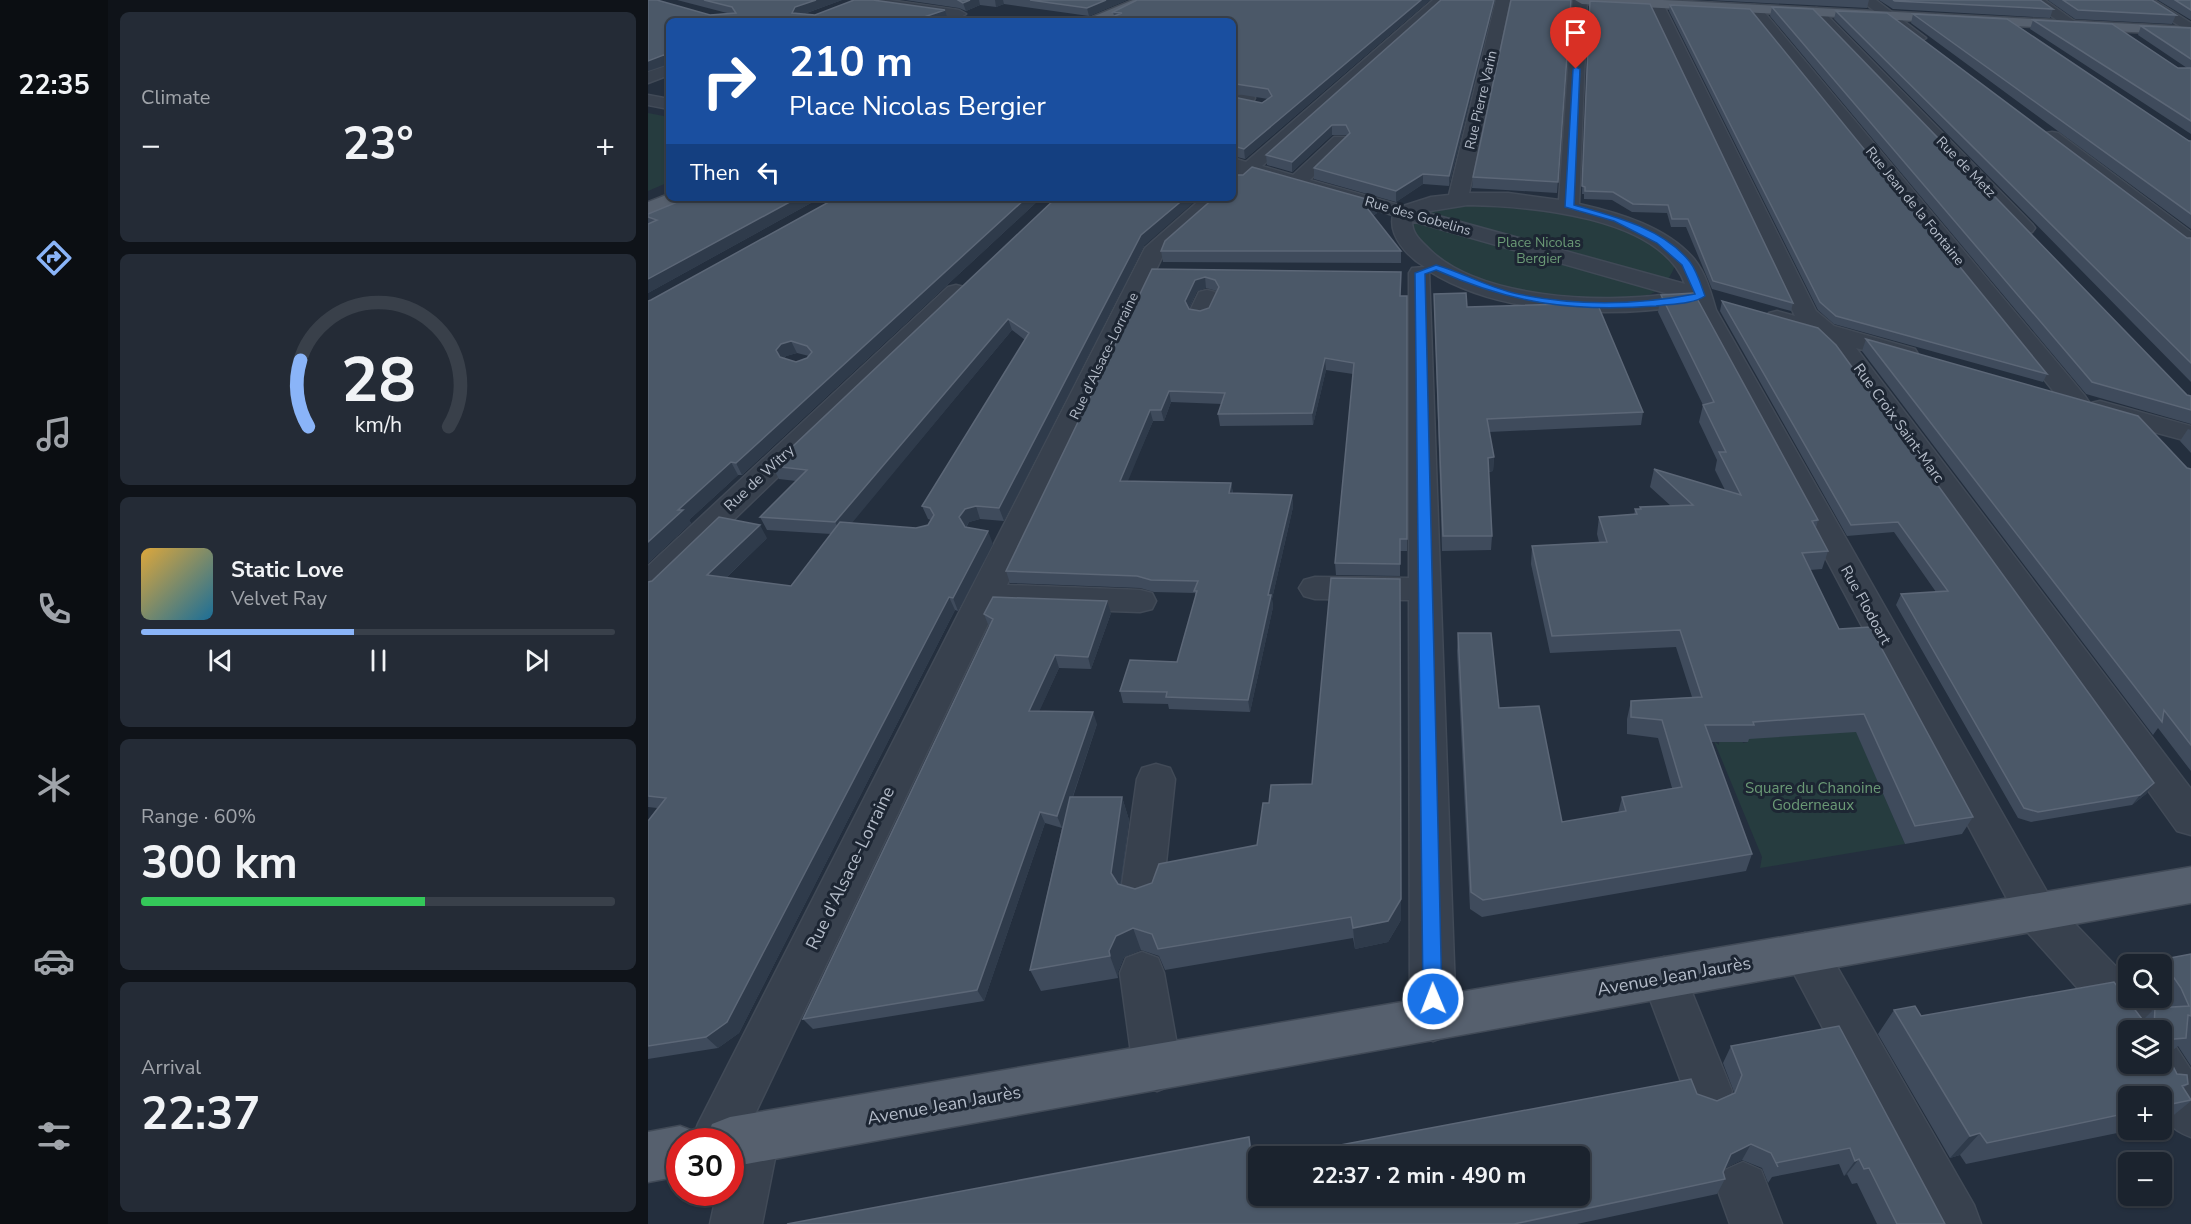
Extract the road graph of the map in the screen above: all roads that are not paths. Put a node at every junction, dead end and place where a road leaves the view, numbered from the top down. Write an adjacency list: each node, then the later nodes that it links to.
1 (860, 0): 10 (street); 13 (street)
2 (1144, 0): 15 (main road)
3 (1441, 0): 29 (street)
4 (1503, 0): 31 (street, Rue Pierre Varin)
5 (1581, 0): 9 (main road); 34 (street)
6 (1867, 0): 14 (street)
7 (2036, 0): 17 (street)
8 (2145, 0): 19 (street)
9 (1655, 2): 11 (main road); 45 (street, Rue Croix Saint-Marc)
10 (842, 7)
11 (1754, 9): 12 (main road); 48 (street, Rue Jean de la Fontaine)
12 (1816, 12): 14 (main road); 39 (street, Rue de Metz)
13 (958, 14)
14 (1888, 16): 16 (main road); 22 (street)
15 (1102, 18)
16 (2009, 22): 17 (main road); 20 (street)
17 (2073, 25): 18 (main road)
18 (2113, 27): 19 (main road); 21 (street)
19 (2191, 30)
20 (2033, 38)
21 (2137, 43)
22 (1933, 49)
23 (666, 71): 24 (street)
24 (648, 78)
25 (648, 100): 26 (street)
26 (666, 103)
27 (2038, 127): 38 (street)
28 (1340, 141): 30 (street)
29 (1238, 171): 30 (street, Rue des Gobelins)
30 (1297, 182): 36 (street, Rue des Gobelins)
31 (1458, 200): 34 (street); 36 (street)
32 (668, 201): 35 (main road)
33 (1211, 201): 51 (street, Rue d'Alsace-Lorraine)
34 (1569, 207): 43 (street)
35 (648, 209)
36 (1404, 212): 41 (street); 43 (street, Rue des Gobelins)
37 (2191, 217): 38 (street)
38 (2163, 218): 40 (street)
39 (2034, 238)
40 (2191, 242)
41 (1417, 271): 43 (street); 54 (street)
42 (975, 275): 52 (street, Rue de Witry)
43 (1712, 299): 61 (street, Rue Flodoart)
44 (1758, 312): 45 (street)
45 (1827, 332): 46 (street); 58 (street, Rue Croix Saint-Marc)
46 (1929, 360)
47 (2031, 389): 48 (street)
48 (2076, 402): 49 (street)
49 (2183, 445)
50 (981, 531): 51 (street)
51 (1016, 533): 55 (street, Rue d'Alsace-Lorraine)
52 (648, 584)
53 (1315, 588): 54 (street)
54 (1425, 589): 65 (street)
55 (985, 595): 56 (street); 71 (street, Rue d'Alsace-Lorraine)
56 (1140, 602)
57 (1156, 779): 60 (street)
58 (2191, 819)
59 (2191, 885): 61 (main road, Avenue Jean Jaurès)
60 (1142, 891)
61 (2036, 912): 62 (main road, Avenue Jean Jaurès); 66 (street, Rue Flodoart)
62 (1805, 952): 64 (main road, Avenue Jean Jaurès); 77 (street)
63 (1142, 974): 67 (street)
64 (1664, 978): 65 (main road, Avenue Jean Jaurès); 69 (street)
65 (1433, 1019): 67 (main road, Avenue Jean Jaurès)
66 (2131, 1020)
67 (1157, 1067): 72 (main road, Avenue Jean Jaurès)
68 (2166, 1074): 70 (street)
69 (1708, 1091)
70 (2191, 1113)
71 (739, 1128)
72 (744, 1138)
73 (666, 1154): 74 (main road)
74 (648, 1157)
75 (735, 1206): 76 (street, Rue d'Alsace-Lorraine)
76 (736, 1224)
77 (1955, 1224)

